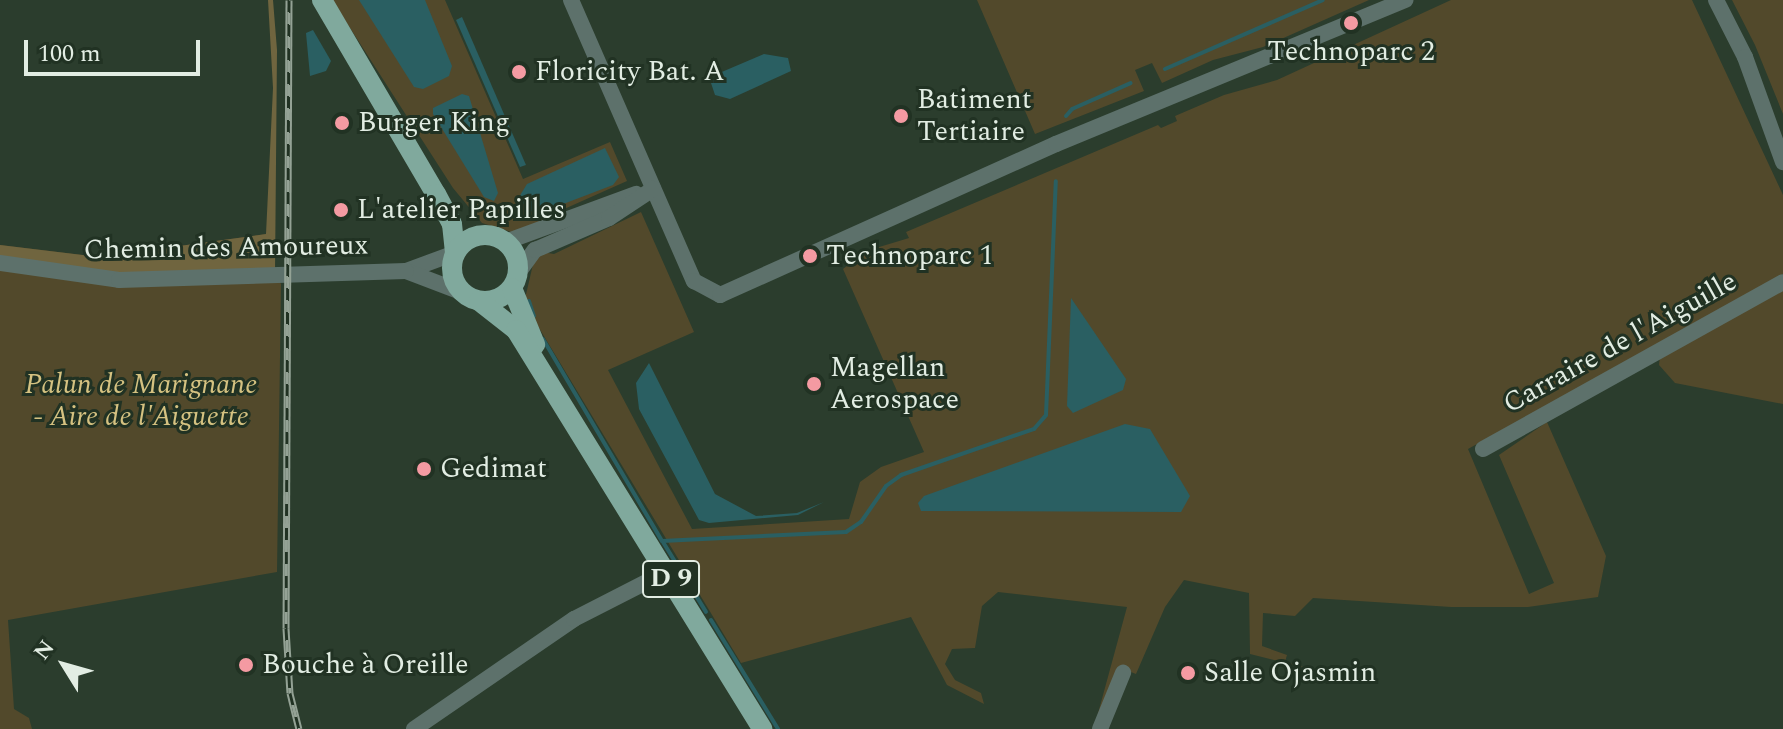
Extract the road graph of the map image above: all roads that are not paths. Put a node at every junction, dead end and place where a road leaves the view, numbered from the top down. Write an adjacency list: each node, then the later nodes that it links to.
1 (322, 0): 6 (main road)
2 (571, 0): 9 (street)
3 (1406, 0): 5 (street)
4 (1716, 0): 7 (street)
5 (1388, 4): 9 (street)
6 (389, 114): 10 (main road); 12 (main road)
7 (1779, 142): 8 (street)
8 (1783, 162)
9 (653, 189): 11 (street); 15 (street)
10 (481, 235): 11 (main road); 12 (main road)
11 (505, 242): 15 (main road)
12 (455, 253): 14 (street, Chemin des Amoureux); 17 (main road)
13 (0, 263): 14 (street, Chemin des Amoureux)
14 (406, 271): 17 (street, Chemin des Amoureux)
15 (515, 280): 17 (main road); 18 (main road, D 9)
16 (1783, 282): 19 (street, Carraire de l'Aiguille)
17 (470, 296): 18 (main road, D 9)
18 (580, 428): 20 (main road, D 9)
19 (1483, 449)
20 (666, 572): 22 (street); 23 (main road, D 9)
21 (1123, 673): 24 (street)
22 (414, 729)
23 (762, 729)
24 (1100, 729)

